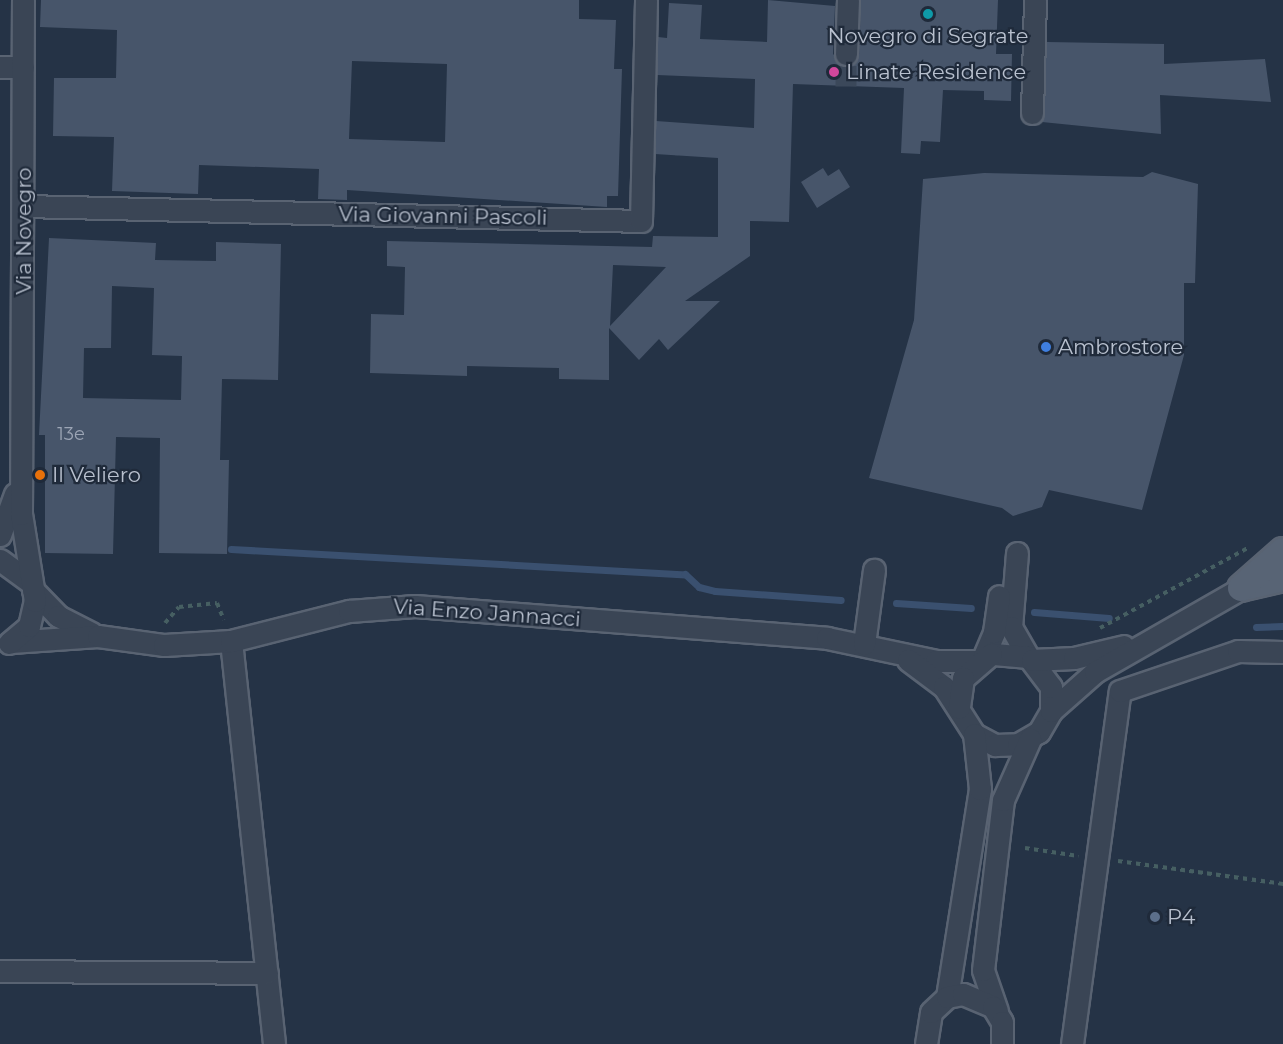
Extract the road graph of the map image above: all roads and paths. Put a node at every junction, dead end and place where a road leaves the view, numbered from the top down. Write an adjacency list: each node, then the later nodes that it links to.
1 (23, 0): 7 (street, Via Novegro)
2 (646, 0): 9 (street, Via Giovanni Pascoli)
3 (848, 0): 5 (street)
4 (1035, 0): 8 (street)
5 (846, 54)
6 (0, 67): 7 (street)
7 (23, 67): 9 (street, Via Novegro)
8 (1032, 113)
9 (24, 206): 10 (street, Via Novegro)
10 (22, 461): 11 (street, Via Novegro); 17 (street, Via Novegro)
11 (0, 535)
12 (1283, 551): 18 (main road)
13 (0, 560): 17 (street)
14 (1283, 566): 18 (street, Via Enzo Jannacci)
15 (874, 570): 23 (street)
16 (1283, 576): 18 (main road)
17 (31, 586): 19 (street); 22 (street, Via Novegro)
18 (1241, 588): 20 (street, Via Enzo Jannacci)
19 (99, 636): 21 (street, Via Enzo Jannacci); 22 (street, Via Enzo Jannacci)
20 (1144, 640): 27 (street, Via Enzo Jannacci); 29 (street, Via Enzo Jannacci)
21 (231, 642): 23 (street, Via Enzo Jannacci); 36 (street)
22 (5, 644)
23 (864, 644): 24 (street, Via Enzo Jannacci)
24 (895, 652): 26 (street, Via Enzo Jannacci); 28 (street, Via Enzo Jannacci)
25 (1283, 652): 33 (street)
26 (981, 658): 27 (street, Via Enzo Jannacci); 27 (street); 28 (street)
27 (1030, 658): 29 (street)
28 (959, 708): 30 (street, Via Enzo Jannacci)
29 (1051, 711): 31 (street, Via Enzo Jannacci)
30 (974, 734): 31 (street); 37 (street)
31 (1030, 739): 38 (street, Via Enzo Jannacci)
32 (1025, 849): 33 (path)
33 (1097, 858): 34 (path); 42 (street)
34 (1283, 884)
35 (0, 971): 36 (street)
36 (267, 973): 39 (street)
37 (947, 998): 38 (street); 40 (street)
38 (997, 1011): 41 (street, Via Enzo Jannacci)
39 (274, 1044)
40 (926, 1044)
41 (1002, 1044)
42 (1072, 1044)

